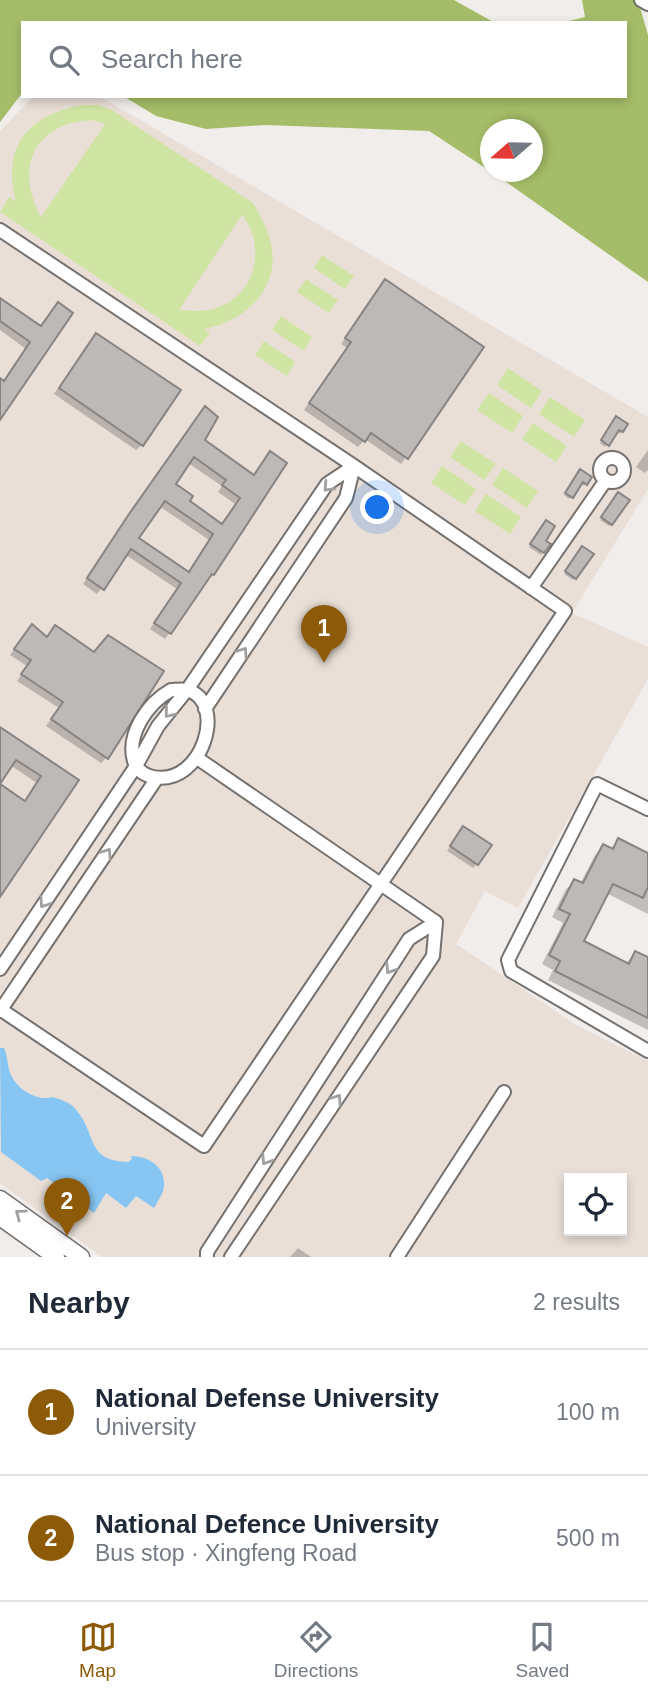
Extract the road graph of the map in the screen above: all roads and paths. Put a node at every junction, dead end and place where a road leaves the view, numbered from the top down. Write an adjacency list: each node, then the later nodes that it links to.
1 (641, 0): 2 (street)
2 (648, 4)
3 (0, 230): 4 (street)
4 (354, 466): 6 (street); 7 (street, one-way to 7); 8 (street, one-way to 4)
5 (606, 480): 6 (street)
6 (531, 588): 13 (street)
7 (187, 690): 8 (street); 10 (street, one-way to 10); 10 (street)
8 (205, 709): 9 (street)
9 (197, 758): 11 (street); 13 (street)
10 (136, 766): 11 (street); 15 (street, one-way to 15)
11 (157, 778): 16 (street, one-way to 11)
12 (648, 809): 17 (street)
13 (381, 884): 14 (street); 16 (street)
14 (436, 922): 23 (street, one-way to 23); 24 (street, one-way to 14)
15 (0, 969)
16 (0, 1010)
17 (648, 1051)
18 (504, 1092): 25 (street)
19 (0, 1199): 22 (main road, one-way to 19)
20 (0, 1217): 21 (main road)
21 (56, 1257)
22 (81, 1257)
23 (207, 1257)
24 (230, 1257)
25 (397, 1257)

